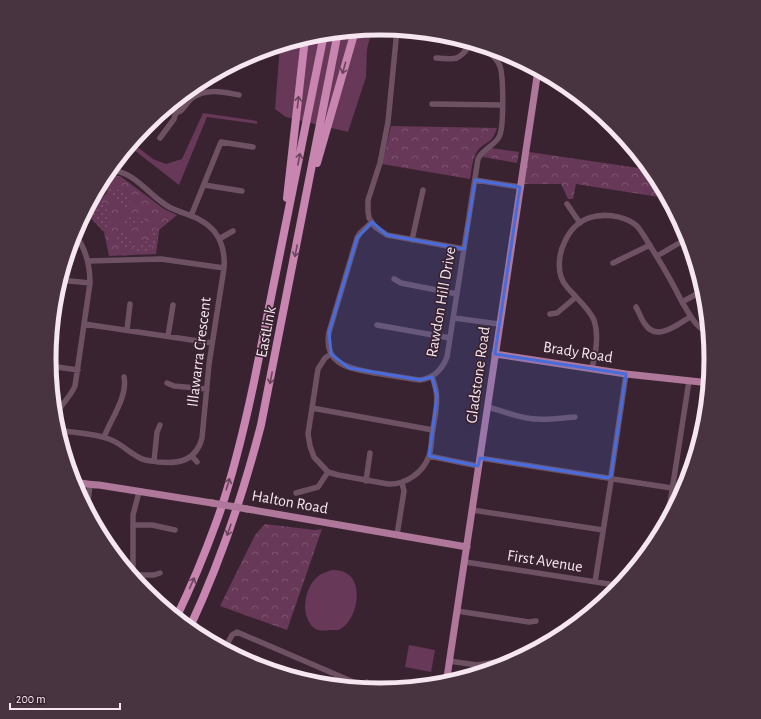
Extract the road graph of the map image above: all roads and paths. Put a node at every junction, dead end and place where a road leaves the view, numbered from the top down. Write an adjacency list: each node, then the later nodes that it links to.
1 (396, 36): 26 (street)
2 (353, 37): 24 (highway, one-way to 24)
3 (337, 38): 24 (highway, EastLink)
4 (323, 40): 30 (highway, EastLink, one-way to 4)
5 (304, 44): 30 (highway, one-way to 5)
6 (469, 47): 8 (street)
7 (488, 53): 12 (street, Rawdon Hill Drive)
8 (436, 58)
9 (537, 75): 20 (main road, Gladstone Road)
10 (239, 94): 14 (street)
11 (432, 104): 12 (street)
12 (502, 105): 18 (street, Rawdon Hill Drive)
13 (173, 110): 14 (street)
14 (176, 112): 15 (street)
15 (160, 138)
16 (252, 147): 19 (street)
17 (116, 171): 25 (street, Illawarra Crescent)
18 (475, 180): 20 (street); 35 (street, Rawdon Hill Drive)
19 (204, 185): 22 (street); 25 (street)
20 (520, 187): 54 (main road, Gladstone Road)
21 (423, 190): 32 (street)
22 (242, 191)
23 (567, 204): 27 (street)
24 (303, 212): 115 (highway, EastLink, one-way to 115)
25 (191, 216): 29 (street, Illawarra Crescent)
26 (370, 220): 32 (street); 61 (street)
27 (580, 223): 34 (street); 45 (street)
28 (234, 231): 29 (street)
29 (219, 239): 39 (street, Illawarra Crescent)
30 (282, 239): 113 (highway, EastLink, one-way to 30)
31 (79, 240): 37 (street)
32 (412, 240): 35 (street)
33 (682, 241): 36 (street)
34 (650, 245): 36 (street); 38 (street)
35 (464, 249): 44 (street, Rawdon Hill Drive)
36 (656, 256): 46 (street)
37 (88, 261): 39 (street); 42 (street)
38 (613, 263)
39 (224, 268): 60 (street, Illawarra Crescent)
40 (394, 279): 44 (street)
41 (66, 281): 42 (street)
42 (90, 283): 53 (street)
43 (698, 293): 46 (street)
44 (457, 294): 52 (street, Rawdon Hill Drive)
45 (576, 297): 50 (street); 64 (street)
46 (682, 302): 51 (street)
47 (130, 304): 56 (street)
48 (173, 305): 58 (street)
49 (636, 307): 51 (street)
50 (550, 314)
51 (690, 317): 57 (street)
52 (454, 318): 54 (street); 59 (street, Rawdon Hill Drive)
53 (84, 324): 56 (street); 65 (street)
54 (499, 324): 62 (main road, Gladstone Road)
55 (377, 325): 59 (street)
56 (127, 330): 58 (street)
57 (703, 330)
58 (168, 336): 60 (street)
59 (450, 338): 68 (street, Rawdon Hill Drive)
60 (212, 343): 73 (street, Illawarra Crescent)
61 (332, 354): 68 (street, Rawdon Hill Drive); 75 (street)
62 (495, 354): 64 (main road, Brady Road); 76 (main road, Gladstone Road)
63 (56, 367): 65 (street)
64 (592, 368): 66 (main road, Brady Road)
65 (78, 370): 74 (street)
66 (626, 374): 70 (main road, Brady Road); 89 (street)
67 (124, 377): 81 (street)
68 (432, 377): 79 (street)
69 (167, 383): 73 (street)
70 (688, 383): 71 (main road, Brady Road); 72 (main road, Brady Road); 94 (street)
71 (704, 383)
72 (703, 387)
73 (207, 389): 83 (street, Illawarra Crescent)
74 (60, 406)
75 (312, 408): 79 (street); 88 (street)
76 (487, 408): 77 (street); 87 (main road, Gladstone Road)
77 (575, 417)
78 (160, 424): 85 (street)
79 (433, 430): 84 (street)
80 (64, 431): 81 (street)
81 (104, 437): 85 (street)
82 (370, 453): 90 (street)
83 (192, 456): 85 (street); 86 (street)
84 (429, 456): 87 (street); 92 (street)
85 (154, 461)
86 (197, 462)
87 (479, 462): 89 (street); 100 (main road, Gladstone Road)
88 (328, 472): 90 (street); 97 (street)
89 (611, 478): 94 (street); 103 (street)
90 (366, 481): 92 (street)
91 (80, 482): 93 (main road, Halton Road)
92 (402, 483): 104 (street)
93 (90, 486): 96 (main road, Halton Road); 98 (street)
94 (672, 488): 95 (street); 99 (street)
95 (678, 489)
96 (138, 492): 101 (street); 104 (main road, Halton Road, bridge)
97 (296, 493)
98 (88, 501)
99 (669, 509)
100 (472, 510): 103 (street); 105 (main road, Gladstone Road)
101 (133, 525): 102 (street); 107 (street)
102 (175, 530)
103 (603, 530): 110 (street)
104 (397, 535): 105 (main road, Halton Road)
105 (467, 547): 106 (main road, Gladstone Road)
106 (465, 562): 110 (street, First Avenue); 112 (main road, Gladstone Road)
107 (133, 568)
108 (160, 573): 109 (street)
109 (139, 576)
110 (595, 582): 111 (street, First Avenue)
111 (614, 585)
112 (457, 611): 114 (street); 117 (main road, Gladstone Road)
113 (178, 613)
114 (536, 620)
115 (192, 623)
116 (226, 645): 120 (street)
117 (450, 661): 118 (street); 119 (main road, Gladstone Road)
118 (496, 662)
119 (447, 677)
120 (351, 682)

